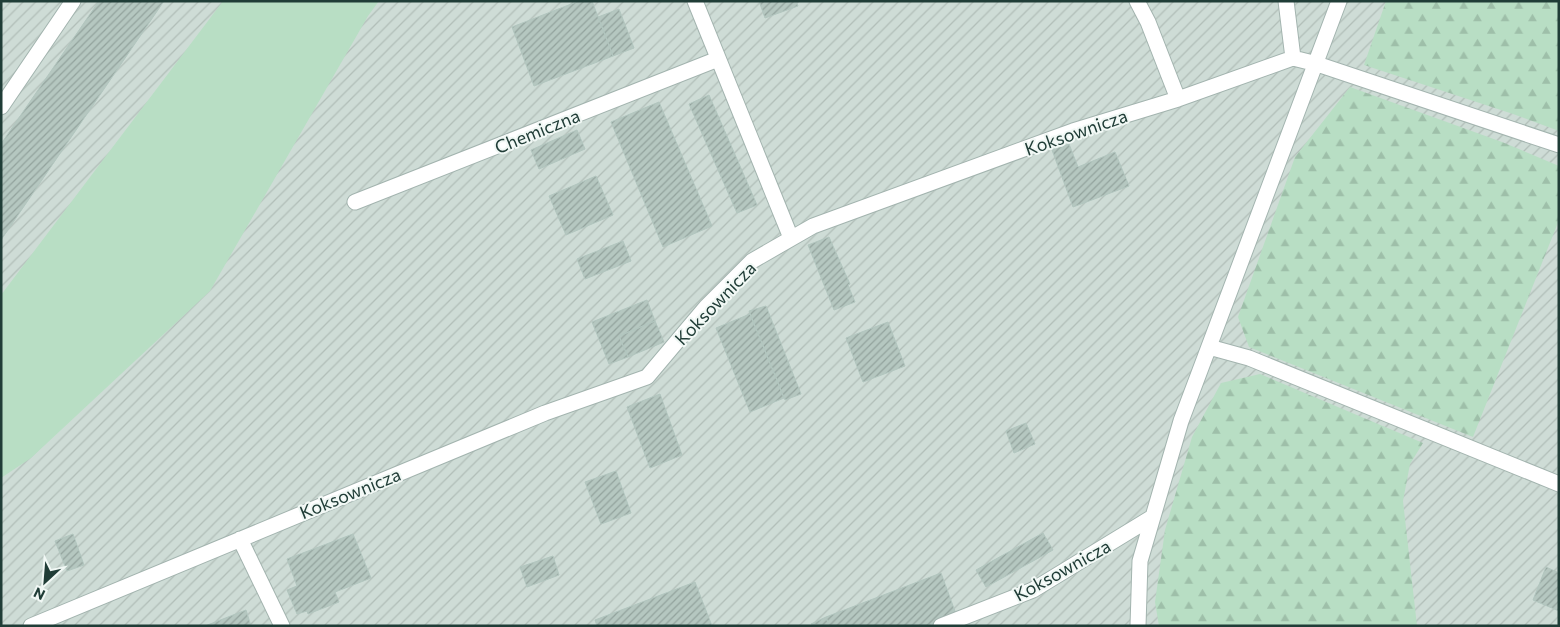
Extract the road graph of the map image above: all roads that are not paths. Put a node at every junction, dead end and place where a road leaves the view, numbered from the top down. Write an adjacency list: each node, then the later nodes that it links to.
1 (73, 1): 10 (lane)
2 (695, 1): 7 (lane)
3 (1286, 1): 6 (lane)
4 (1339, 1): 8 (lane)
5 (1143, 3): 9 (lane)
6 (1293, 58): 8 (lane); 9 (lane, Koksownicza)
7 (718, 59): 12 (lane, Chemiczna); 13 (lane)
8 (1317, 64): 11 (lane); 14 (lane)
9 (1178, 99): 13 (lane, Koksownicza)
10 (1, 107)
11 (1559, 145)
12 (355, 202)
13 (791, 238): 17 (lane, Koksownicza)
14 (1209, 347): 15 (lane); 16 (lane)
15 (1559, 484)
16 (1151, 518): 20 (lane, Koksownicza); 21 (lane)
17 (240, 539): 18 (lane, Koksownicza); 19 (lane)
18 (31, 626)
19 (282, 626)
20 (941, 626)
21 (1138, 626)

